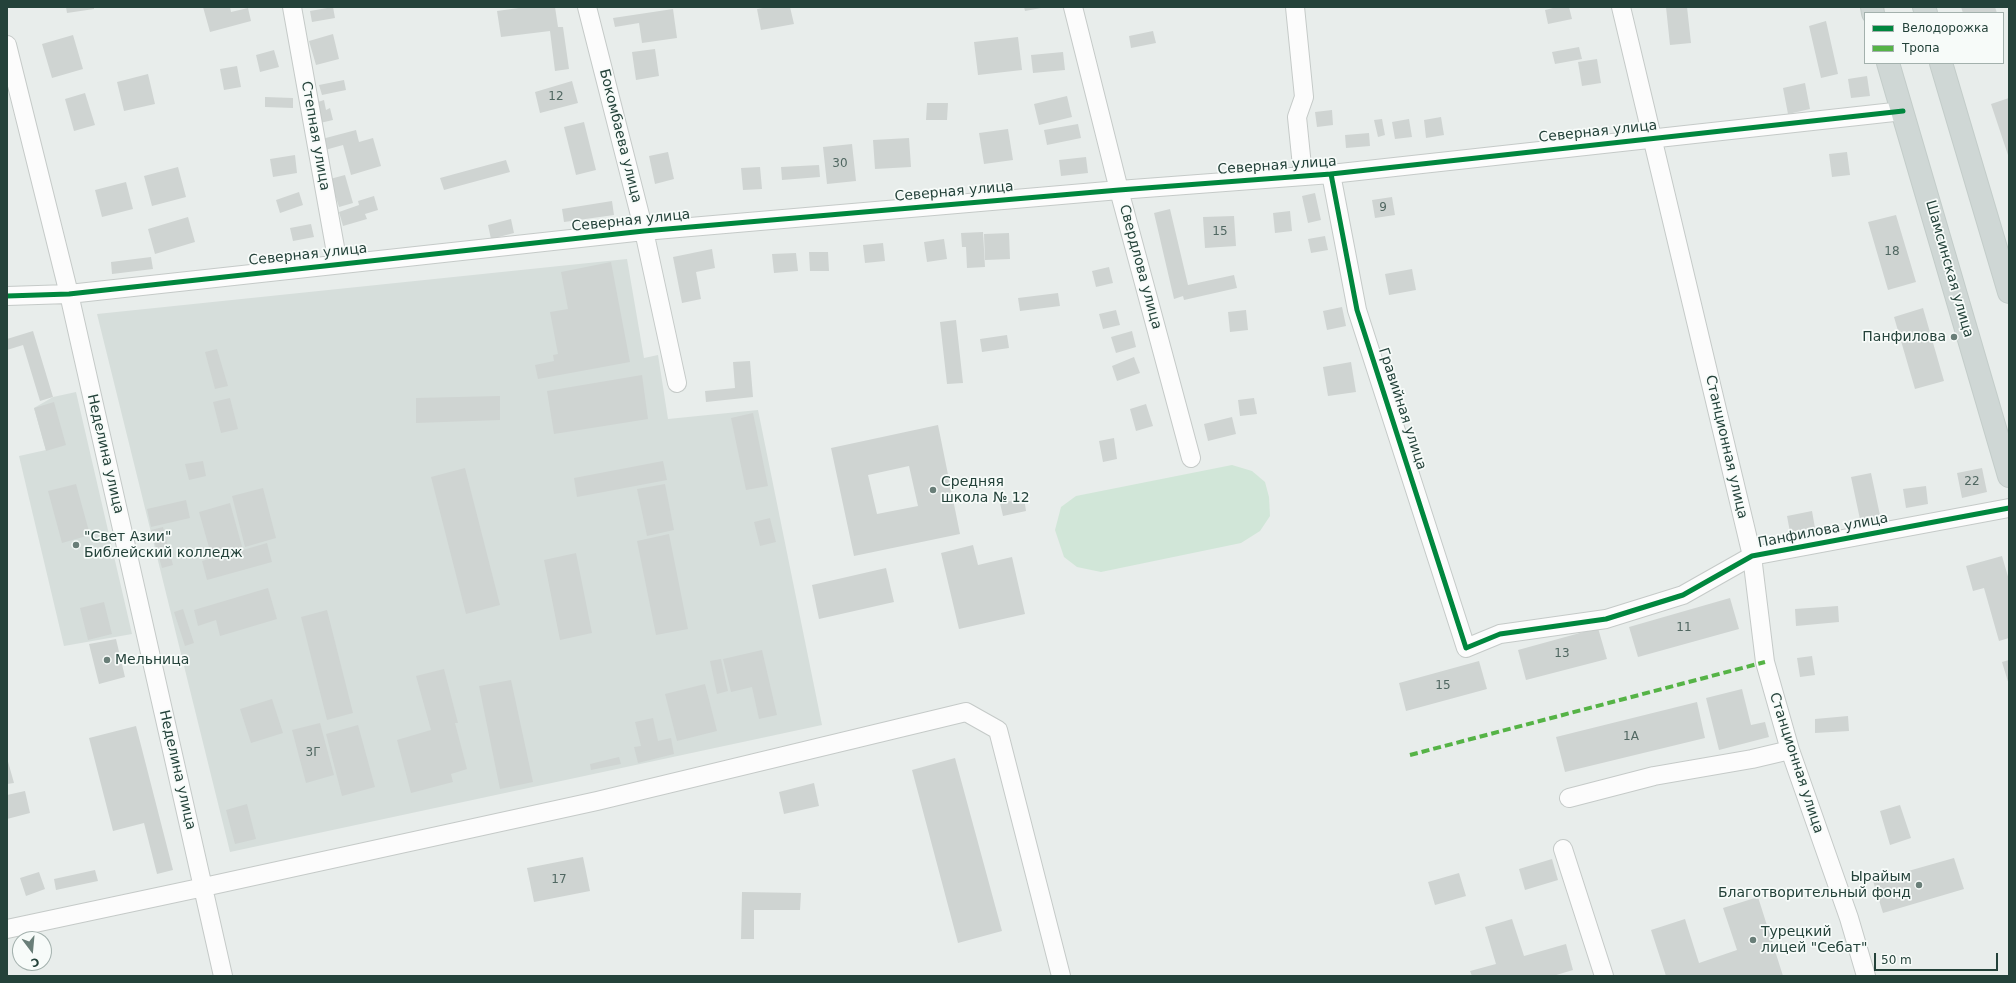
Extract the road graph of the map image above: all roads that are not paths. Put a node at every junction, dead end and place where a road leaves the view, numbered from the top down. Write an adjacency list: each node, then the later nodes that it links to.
1 (292, 7): 15 (street, Степная улица)
2 (587, 7): 14 (street, Бокомбаева улица)
3 (1072, 7): 13 (street, Свердлова улица)
4 (1295, 7): 12 (street)
5 (1620, 7): 10 (street, Станционная улица)
6 (7, 45): 17 (street, Неделина улица)
7 (1888, 64): 9 (main road, Шамсинская улица)
8 (1941, 64): 16 (main road)
9 (1903, 112): 10 (street, Северная улица); 21 (main road, Шамсинская улица)
10 (1652, 138): 11 (street, Северная улица); 23 (street, Станционная улица)
11 (1331, 174): 12 (street, Северная улица); 24 (street, Гравийная улица)
12 (1303, 176): 13 (street, Северная улица)
13 (1119, 190): 14 (street, Северная улица); 20 (street, Свердлова улица)
14 (644, 231): 15 (street, Северная улица); 19 (street, Бокомбаева улица)
15 (338, 264): 17 (street, Северная улица)
16 (2009, 292)
17 (69, 294): 18 (street, Северная улица); 28 (street, Неделина улица)
18 (7, 296)
19 (677, 383)
20 (1191, 458)
21 (2009, 476)
22 (2009, 508): 23 (street, Панфилова улица)
23 (1752, 556): 24 (street, Панфилова улица); 25 (street, Станционная улица)
24 (1466, 648)
25 (1790, 750): 26 (street); 33 (street, Станционная улица)
26 (1569, 798)
27 (1563, 849): 32 (street)
28 (204, 887): 29 (street); 30 (street, Неделина улица); 31 (street)
29 (7, 928)
30 (223, 976)
31 (1061, 976)
32 (1604, 976)
33 (1866, 976)

